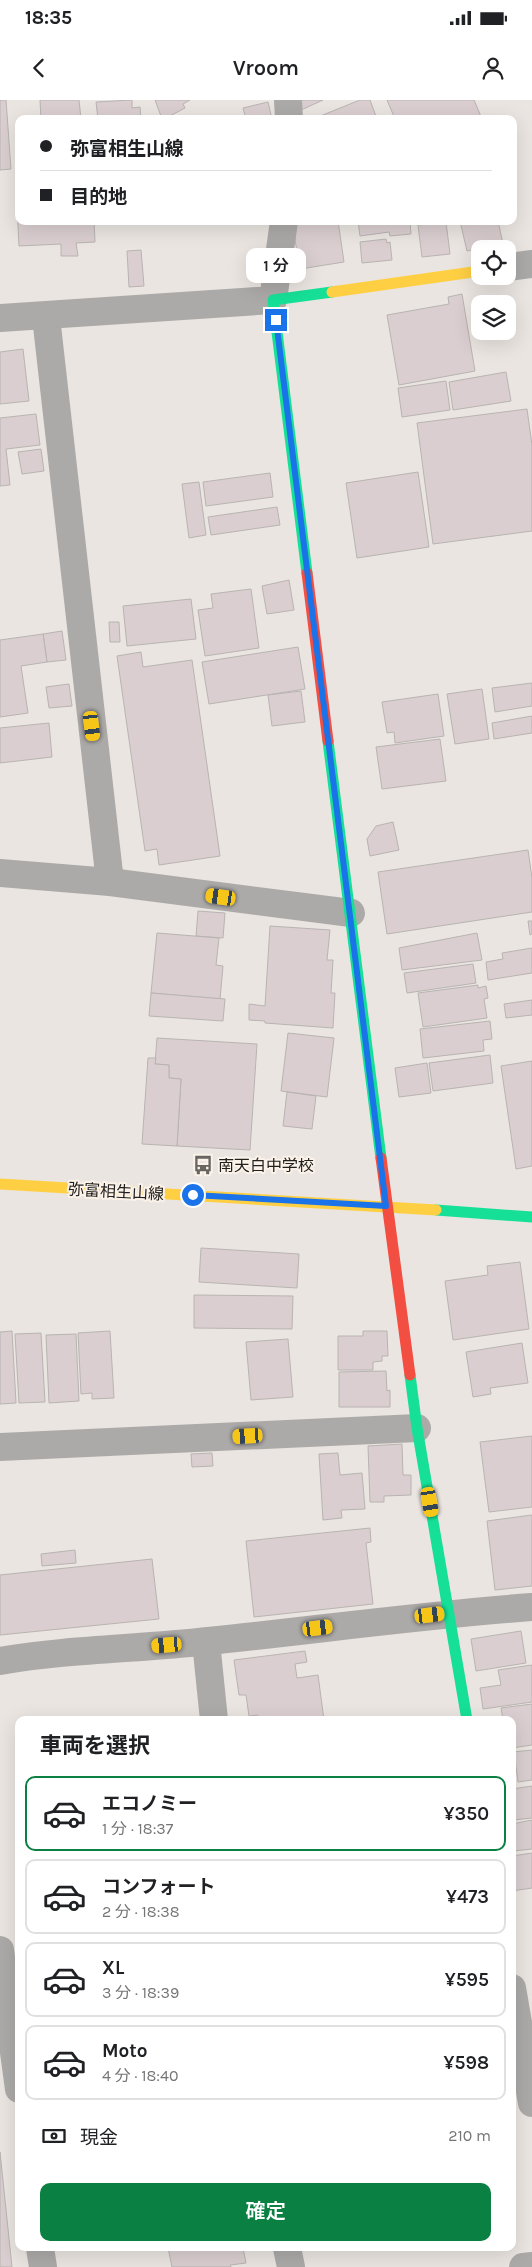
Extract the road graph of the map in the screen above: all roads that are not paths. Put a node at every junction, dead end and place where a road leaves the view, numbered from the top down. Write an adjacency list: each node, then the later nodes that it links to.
1 (288, 100): 2 (street)
2 (289, 115)
3 (283, 225): 7 (street)
4 (532, 264): 5 (street)
5 (516, 266)
6 (471, 272): 7 (street)
7 (273, 300): 8 (street); 12 (street)
8 (46, 317): 9 (street); 11 (street)
9 (0, 318)
10 (0, 874): 11 (street)
11 (110, 882): 12 (street)
12 (351, 914): 14 (street)
13 (0, 1184): 14 (street, 弥富相生山線)
14 (386, 1206): 15 (street, 弥富相生山線); 16 (street)
15 (532, 1217)
16 (417, 1428): 17 (street); 19 (street)
17 (0, 1447)
18 (532, 1607): 19 (street)
19 (449, 1613): 20 (street); 23 (street)
20 (206, 1642): 21 (street); 22 (street)
21 (0, 1661)
22 (214, 1716)
23 (466, 1716)
24 (0, 1950): 25 (street)
25 (4, 2007): 27 (street)
26 (516, 2011): 28 (street)
27 (15, 2067)
28 (532, 2103)
29 (40, 2251): 32 (street)
30 (288, 2251): 33 (street)
31 (532, 2266): 34 (street)
32 (43, 2267)
33 (291, 2267)
34 (522, 2267)

